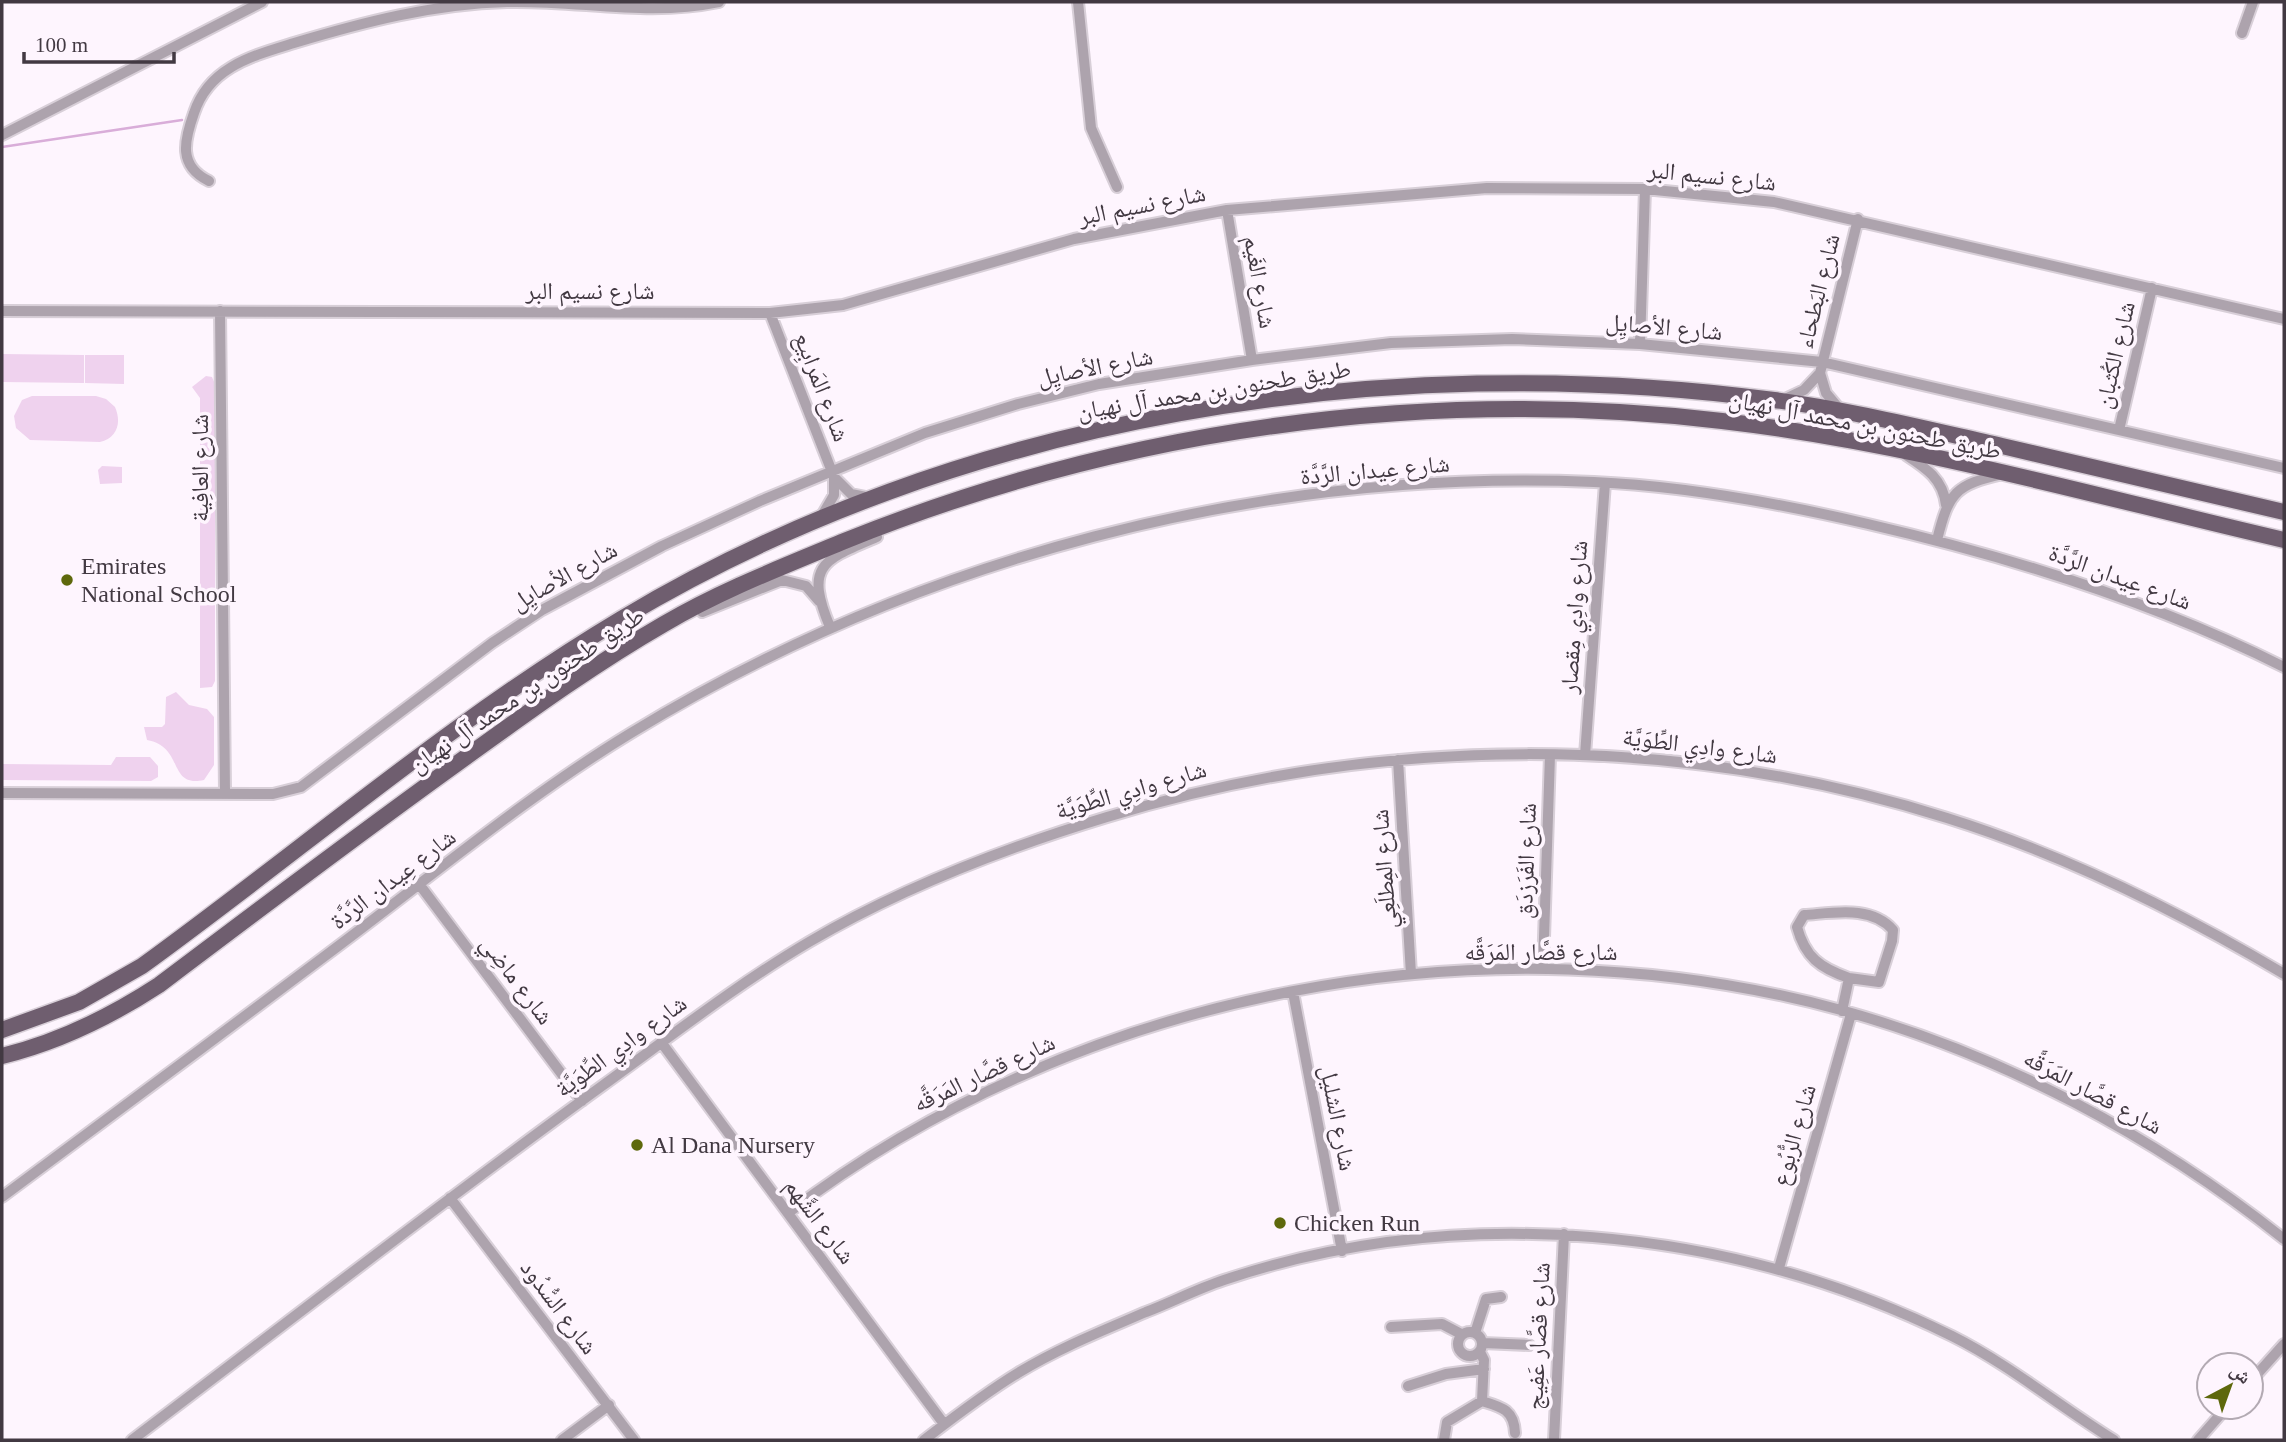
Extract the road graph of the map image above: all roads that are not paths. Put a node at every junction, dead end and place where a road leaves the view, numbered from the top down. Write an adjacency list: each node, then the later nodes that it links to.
1 (262, 2): 6 (street)
2 (719, 2): 7 (street)
3 (1078, 2): 8 (street)
4 (2253, 2): 5 (street)
5 (2242, 33)
6 (2, 135)
7 (209, 181)
8 (1117, 187)
9 (1645, 189): 10 (street, شارع نسيم البر); 11 (street, شارع نسيم البر); 17 (street)
10 (1227, 210): 15 (street, شارع نسيم البر); 18 (street, شارع الغَيم)
11 (1858, 219): 12 (street, شارع نسيم البر); 19 (street, شارع البَطحاء)
12 (2152, 288): 16 (street, شارع نسيم البر); 22 (street, شارع الكُثبان)
13 (220, 311): 14 (street, شارع نسيم البر); 15 (street, شارع نسيم البر); 42 (street, شارع العافِية)
14 (2, 312)
15 (770, 313): 25 (street, شارع المَرابِيع)
16 (2284, 319)
17 (1640, 344): 18 (street, شارع الأصايِل); 19 (street, شارع الأصايِل)
18 (1252, 360): 25 (street, شارع الأصايِل)
19 (1821, 368): 20 (street, شارع البَطحاء); 21 (street, شارع البَطحاء); 22 (street, شارع الأصايِل)
20 (1781, 401): 21 (main road, طريق طحنون بن محمد آل نهيان); 28 (main road, طريق طحنون بن محمد آل نهيان)
21 (1841, 411): 30 (main road, طريق طحنون بن محمد آل نهيان)
22 (2119, 430): 24 (street, شارع الأصايِل)
23 (1898, 450): 26 (main road, طريق طحنون بن محمد آل نهيان); 29 (street); 31 (main road, طريق طحنون بن محمد آل نهيان)
24 (2284, 468)
25 (833, 474): 28 (street, شارع المَرابِيع); 32 (street, شارع المَرابِيع); 42 (street, شارع الأصايِل)
26 (2003, 474): 29 (street); 34 (main road, طريق طحنون بن محمد آل نهيان)
27 (1605, 483): 33 (street, شارع عِيدان الرَّدَّة); 37 (street, شارع عِيدان الرَّدَّة); 40 (street, شارع وادِي مِقصار)
28 (875, 498): 32 (main road, طريق طحنون بن محمد آل نهيان)
29 (1946, 505): 33 (street)
30 (2284, 512)
31 (908, 516): 35 (street); 36 (main road, طريق طحنون بن محمد آل نهيان)
32 (820, 519): 51 (main road, طريق طحنون بن محمد آل نهيان)
33 (1937, 540): 38 (street, شارع عِيدان الرَّدَّة)
34 (2284, 540)
35 (819, 601): 36 (street); 37 (street)
36 (669, 621): 53 (main road, طريق طحنون بن محمد آل نهيان)
37 (830, 627): 44 (street, شارع عِيدان الرَّدَّة)
38 (2284, 667)
39 (1550, 755): 40 (street, شارع وادِي الطِّوَيَّة); 41 (street, شارع وادِي الطِّوَيَّة); 45 (street, شارع الفَرَزدَق)
40 (1585, 755): 46 (street, شارع وادِي الطِّوَيَّة)
41 (1398, 760): 47 (street, شارع المِطلَعِي); 52 (street, شارع وادِي الطِّوَيَّة)
42 (225, 792): 43 (street, شارع الأصايِل)
43 (2, 793)
44 (419, 884): 54 (street, شارع ماضِي); 55 (street, شارع عِيدان الرَّدَّة)
45 (1544, 968): 47 (street, شارع قصَّار المَرَقَّه); 50 (street, شارع قصَّار المَرَقَّه)
46 (2284, 974)
47 (1411, 975): 49 (street, شارع قصَّار المَرَقَّه)
48 (1849, 978): 48 (street); 50 (street, شارع الرُّبُوع)
49 (1293, 992): 57 (street, شارع قصَّار المَرَقَّه); 60 (street, شارع الشليل)
50 (1846, 1012): 59 (street, شارع قصَّار المَرَقَّه); 61 (street, شارع الرُّبُوع)
51 (2, 1030)
52 (661, 1042): 54 (street, شارع وادِي الطِّوَيَّة); 57 (street, شارع الشَّهم)
53 (2, 1056)
54 (582, 1101): 56 (street, شارع وادِي الطِّوَيَّة)
55 (2, 1198)
56 (450, 1198): 73 (street, شارع السُّدُود); 77 (street, شارع وادِي الطِّوَيَّة)
57 (788, 1213): 75 (street, شارع الشَّهم)
58 (1564, 1234): 60 (street); 61 (street); 82 (street, شارع قصَّار عَفِيج)
59 (2284, 1239)
60 (1342, 1251): 75 (street)
61 (1779, 1268): 83 (street)
62 (1501, 1297): 64 (street)
63 (1391, 1327): 65 (street)
64 (1475, 1333): 65 (street); 68 (street)
65 (1461, 1335): 68 (street)
66 (2284, 1344): 69 (street)
67 (1529, 1345): 68 (street)
68 (1481, 1348): 70 (street)
69 (2265, 1365)
70 (1484, 1369): 71 (street); 72 (street)
71 (1408, 1386)
72 (1482, 1401): 76 (street); 81 (street)
73 (609, 1405): 78 (street); 79 (street, شارع السُّدُود)
74 (2215, 1421): 84 (street)
75 (944, 1424): 80 (street)
76 (1515, 1433)
77 (132, 1440)
78 (562, 1440)
79 (634, 1440)
80 (923, 1440)
81 (1444, 1440)
82 (1554, 1440)
83 (2113, 1440)
84 (2198, 1440)

